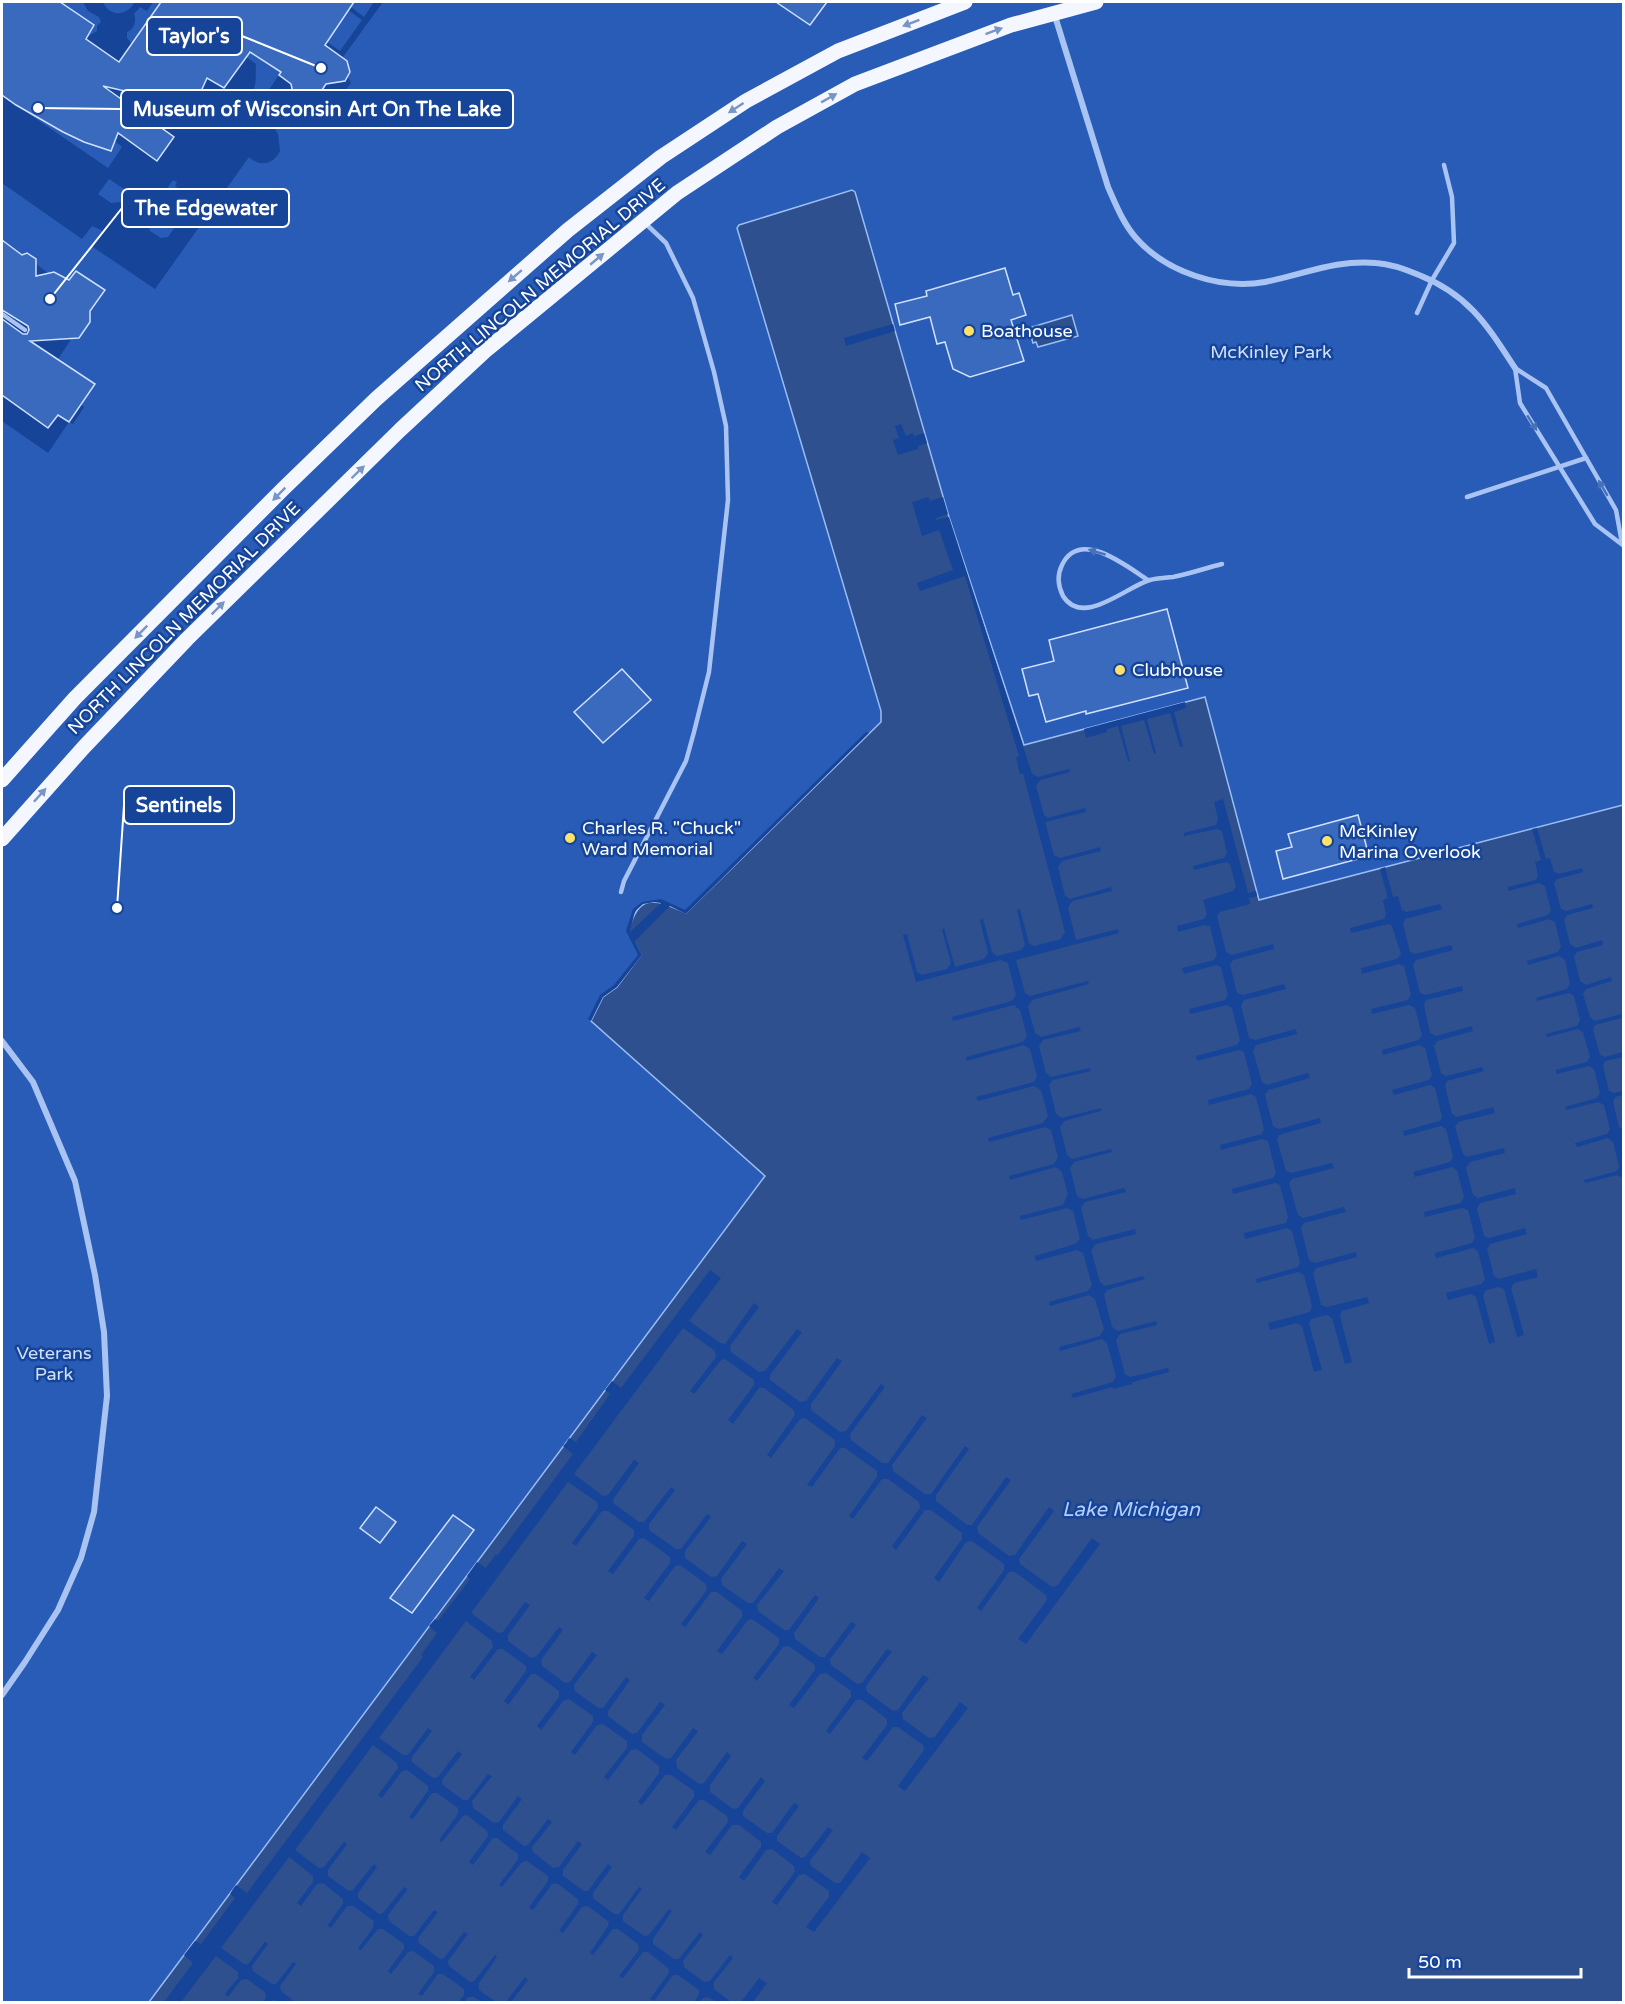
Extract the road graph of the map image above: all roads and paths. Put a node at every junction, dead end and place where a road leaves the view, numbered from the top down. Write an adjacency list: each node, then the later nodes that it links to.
1 (965, 2): 17 (main road, NORTH LINCOLN MEMORIAL DRIVE, one-way to 17)
2 (1096, 2): 3 (main road, NORTH LINCOLN MEMORIAL DRIVE)
3 (1054, 12): 5 (main road, NORTH LINCOLN MEMORIAL DRIVE, one-way to 3); 6 (street)
4 (1444, 165): 6 (lane)
5 (644, 221): 18 (main road, NORTH LINCOLN MEMORIAL DRIVE, one-way to 5); 19 (lane)
6 (1432, 280): 7 (lane); 10 (street)
7 (1417, 313)
8 (2, 314): 9 (lane)
9 (25, 330)
10 (1515, 368): 11 (lane); 12 (lane, one-way to 12)
11 (1586, 458): 12 (lane); 14 (lane, one-way to 11)
12 (1559, 466): 13 (lane); 14 (lane)
13 (1467, 497)
14 (1623, 544)
15 (1222, 564): 16 (lane)
16 (1148, 580): 16 (lane, one-way to 16)
17 (2, 780)
18 (2, 839)
19 (621, 892)
20 (2, 1041): 21 (street)
21 (2, 1695)

